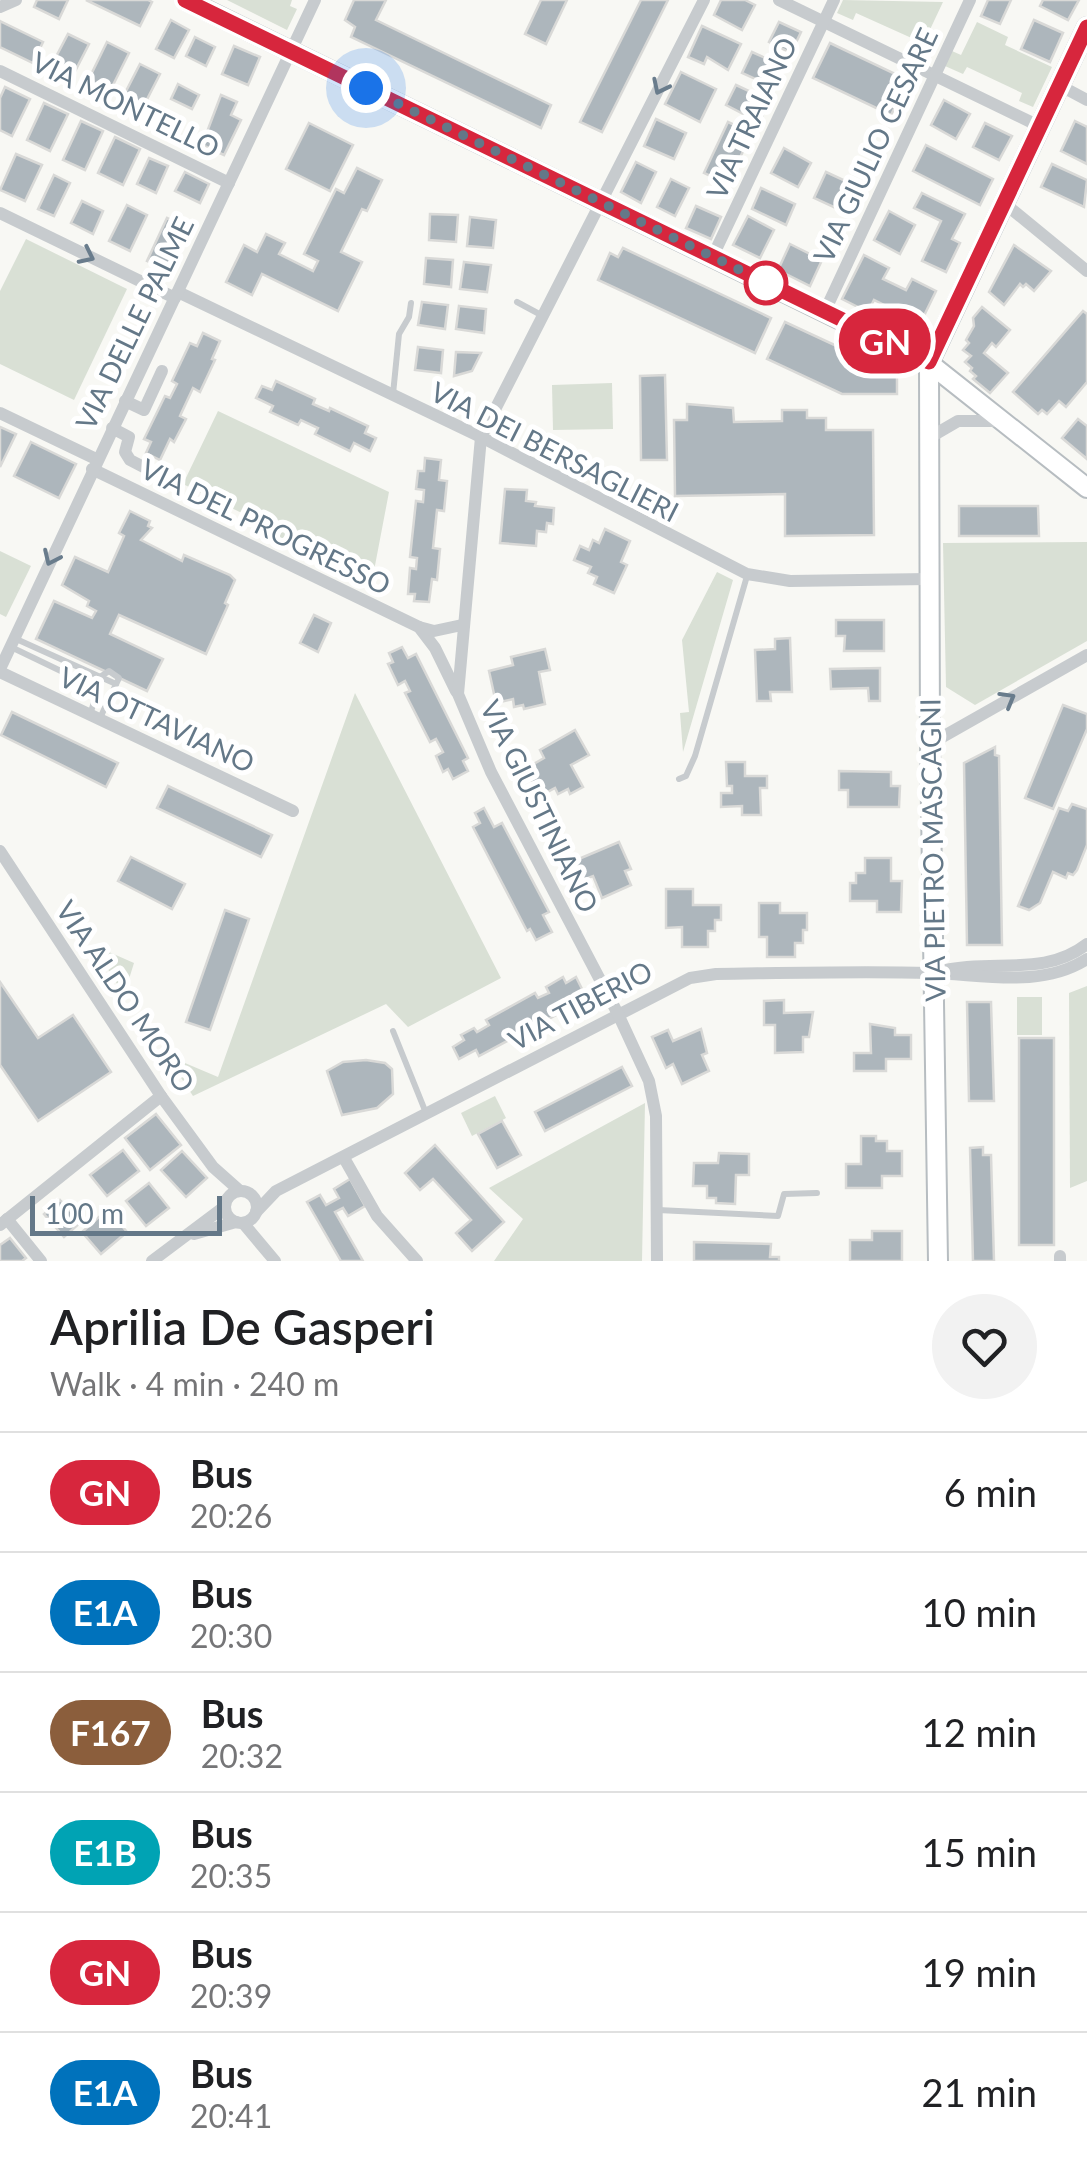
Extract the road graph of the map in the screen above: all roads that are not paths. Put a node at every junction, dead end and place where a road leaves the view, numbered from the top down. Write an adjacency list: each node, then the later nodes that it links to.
1 (16, 0): 8 (street)
2 (186, 0): 11 (street)
3 (315, 0): 11 (street, VIA DELLE PALME)
4 (704, 0): 19 (street, VIA GIUSTINIANO, one-way to 19)
5 (779, 0): 9 (street)
6 (834, 0): 9 (street, VIA TRAIANO)
7 (970, 0): 13 (street, VIA GIULIO CESARE)
8 (0, 8)
9 (824, 22): 13 (street); 21 (street, VIA TRAIANO)
10 (1087, 28): 14 (street)
11 (290, 50): 17 (street, VIA DELLE PALME); 19 (street)
12 (0, 71): 17 (street, VIA MONTELLO)
13 (935, 75): 16 (street); 26 (street, VIA GIULIO CESARE)
14 (1058, 85): 15 (street); 16 (street)
15 (1087, 100)
16 (1039, 126): 18 (street)
17 (230, 183): 23 (street, VIA DELLE PALME)
18 (1004, 204): 22 (street); 28 (street)
19 (602, 205): 21 (street); 27 (street, VIA GIUSTINIANO)
20 (0, 213): 23 (street, VIA DEI BERSAGLIERI, one-way to 23)
21 (712, 258): 26 (street)
22 (1087, 271)
23 (175, 298): 30 (street, VIA DEI BERSAGLIERI); 31 (street, VIA DELLE PALME)
24 (517, 302): 27 (lane)
25 (411, 304): 30 (lane)
26 (826, 312): 28 (street)
27 (544, 316): 35 (street, VIA GIUSTINIANO)
28 (929, 362): 33 (street); 36 (street, VIA PIETRO MASCAGNI)
29 (162, 371): 31 (street)
30 (392, 397): 35 (street, VIA DEI BERSAGLIERI)
31 (125, 401): 34 (street, VIA DELLE PALME)
32 (0, 413): 37 (street, VIA DEL PROGRESSO)
33 (1002, 421): 36 (street); 39 (street)
34 (112, 428): 37 (street, VIA DELLE PALME); 38 (street)
35 (481, 437): 40 (street, VIA DEI BERSAGLIERI); 42 (street, VIA GIUSTINIANO)
36 (927, 438): 41 (street, VIA PIETRO MASCAGNI)
37 (94, 464): 43 (street, VIA DEL PROGRESSO); 44 (street, VIA DELLE PALME, one-way to 44)
38 (155, 473)
39 (1087, 488)
40 (747, 574): 41 (street, VIA DEI BERSAGLIERI); 50 (lane)
41 (928, 579): 49 (street, VIA PIETRO MASCAGNI)
42 (462, 625): 43 (street, VIA DEL PROGRESSO); 47 (street, VIA GIUSTINIANO)
43 (419, 627): 47 (street)
44 (12, 643): 46 (street, VIA DELLE PALME); 48 (lane); 48 (lane)
45 (1087, 655): 49 (street, one-way to 45)
46 (0, 670): 48 (street, VIA OTTAVIANO)
47 (458, 694): 56 (street, VIA GIUSTINIANO)
48 (95, 717): 51 (street, VIA OTTAVIANO)
49 (930, 744): 55 (street, VIA PIETRO MASCAGNI)
50 (679, 779)
51 (293, 811)
52 (0, 851): 58 (street, VIA ALDO MORO)
53 (1087, 944): 55 (street)
54 (1087, 959): 55 (street)
55 (934, 973): 56 (street, VIA TIBERIO); 75 (street, VIA PIETRO MASCAGNI)
56 (618, 1014): 59 (street, VIA TIBERIO); 66 (street, VIA GIUSTINIANO)
57 (393, 1030): 59 (lane)
58 (162, 1096): 61 (street, VIA ALDO MORO); 68 (street)
59 (426, 1114): 60 (street, VIA TIBERIO)
60 (344, 1158): 62 (street, VIA TIBERIO); 73 (street)
61 (213, 1167): 63 (street, VIA ALDO MORO); 65 (street, VIA ALDO MORO)
62 (276, 1191): 63 (street, VIA TIBERIO); 67 (street, VIA TIBERIO)
63 (245, 1192): 65 (street); 67 (street, VIA ALDO MORO)
64 (818, 1192): 66 (lane)
65 (225, 1205): 67 (street, VIA ALDO MORO); 69 (street)
66 (657, 1210): 74 (street, VIA GIUSTINIANO)
67 (247, 1218): 69 (street); 70 (street, VIA ALDO MORO)
68 (3, 1220): 71 (street)
69 (182, 1237): 72 (street)
70 (272, 1257)
71 (40, 1261)
72 (152, 1261)
73 (416, 1261)
74 (657, 1261)
75 (938, 1261)

